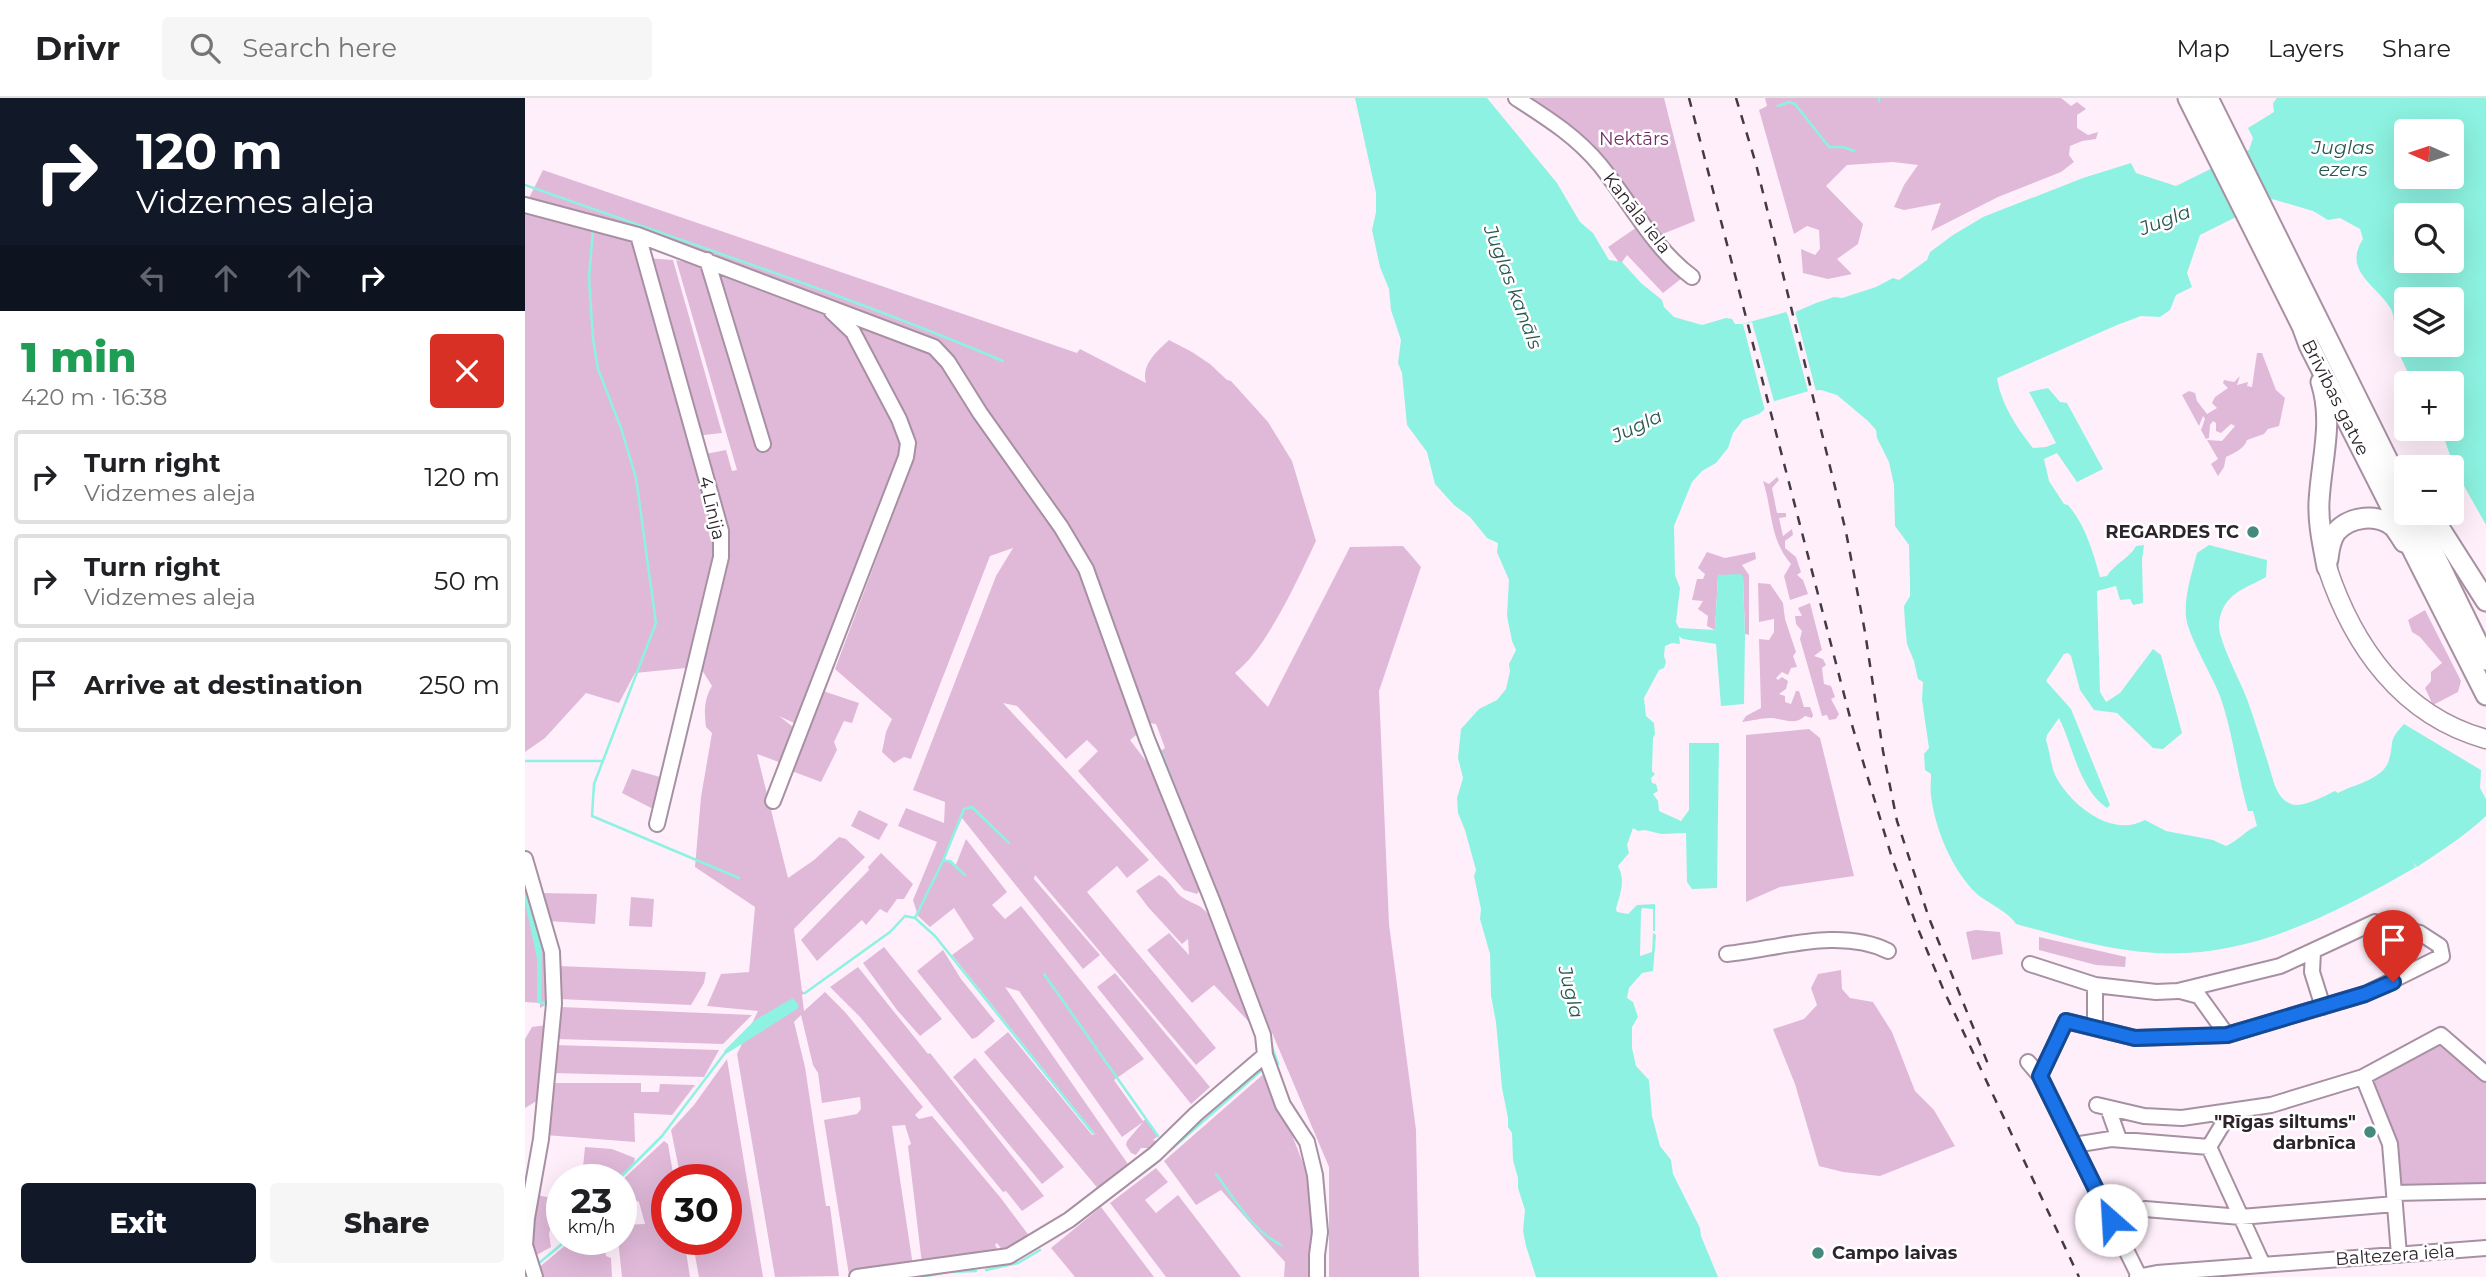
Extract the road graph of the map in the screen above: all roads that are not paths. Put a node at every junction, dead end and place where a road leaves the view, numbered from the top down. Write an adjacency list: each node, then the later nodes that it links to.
1 (1516, 98): 9 (street, Kanāla iela)
2 (2188, 98): 4 (highway, Brīvības gatve)
3 (2208, 98): 4 (highway, Brīvības gatve)
4 (2228, 159): 6 (highway, Brīvības gatve)
5 (525, 205): 7 (street)
6 (2256, 214): 11 (highway, Brīvības gatve); 12 (highway, Brīvības gatve)
7 (638, 235): 8 (street); 25 (street, 4 Līnija)
8 (707, 260): 10 (street); 13 (street)
9 (1692, 277)
10 (826, 306): 24 (street); 38 (street)
11 (2309, 345): 18 (highway); 19 (highway, Brīvības gatve)
12 (2372, 427): 14 (highway); 15 (highway, Brīvības gatve)
13 (763, 444)
14 (2394, 455)
15 (2394, 472)
16 (2420, 525): 21 (highway)
17 (2438, 525): 20 (highway)
18 (2327, 567): 19 (highway); 23 (main road)
19 (2424, 573): 22 (highway, Brīvības gatve)
20 (2486, 601)
21 (2486, 660)
22 (2486, 695)
23 (2486, 740)
24 (773, 802)
25 (657, 824)
26 (525, 859): 51 (street)
27 (1888, 951): 29 (street)
28 (2313, 951): 31 (street); 32 (street); 35 (street)
29 (1727, 954)
30 (2030, 964): 33 (street)
31 (2288, 964): 32 (street); 34 (street)
32 (2312, 972): 35 (street)
33 (2095, 985): 34 (street); 36 (street)
34 (2178, 990): 37 (street)
35 (2323, 1007): 37 (street)
36 (2095, 1028): 37 (street); 41 (street)
37 (2227, 1035)
38 (1265, 1055): 57 (street); 58 (street)
39 (2028, 1062): 41 (street)
40 (2486, 1074): 42 (street)
41 (2040, 1076): 45 (street)
42 (2363, 1076): 43 (street); 48 (street)
43 (2230, 1112): 44 (street); 46 (street)
44 (2119, 1139): 45 (street); 46 (street)
45 (2074, 1145): 50 (street)
46 (2209, 1147): 49 (street)
47 (2486, 1191): 48 (street)
48 (2394, 1199): 49 (street); 53 (street)
49 (2241, 1217): 50 (street); 54 (street)
50 (2111, 1220): 59 (street)
51 (525, 1245): 56 (street)
52 (2486, 1248): 53 (street, Baltezera iela)
53 (2399, 1255): 54 (street, Baltezera iela)
54 (2263, 1265): 55 (street, Baltezera iela)
55 (2158, 1275): 59 (street, Baltezera iela)
56 (535, 1277)
57 (857, 1277)
58 (1317, 1277)
59 (2138, 1277)

